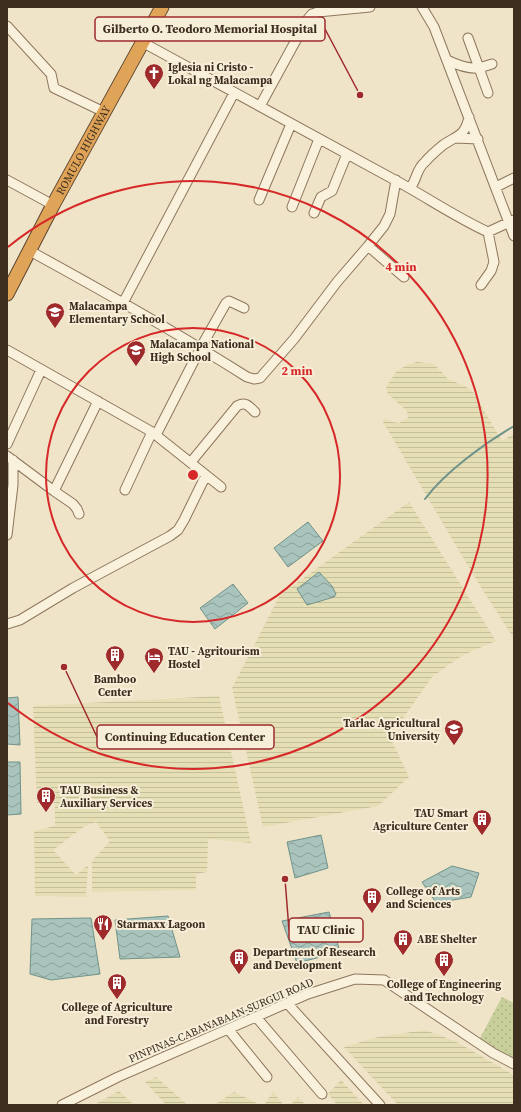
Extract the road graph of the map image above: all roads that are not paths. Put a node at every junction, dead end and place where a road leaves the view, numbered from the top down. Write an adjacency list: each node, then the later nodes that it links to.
1 (162, 7): 6 (highway, ROMULO HIGHWAY)
2 (370, 7): 12 (street)
3 (422, 7): 7 (street)
4 (7, 26): 13 (street)
5 (468, 38): 9 (street)
6 (142, 42): 10 (street); 13 (highway, ROMULO HIGHWAY)
7 (447, 60): 9 (street); 14 (street)
8 (492, 64): 9 (street)
9 (479, 68): 11 (street)
10 (234, 93): 12 (street); 37 (street)
11 (488, 93)
12 (260, 106): 15 (street)
13 (104, 112): 26 (highway, ROMULO HIGHWAY)
14 (469, 117): 16 (street); 18 (street)
15 (291, 124): 17 (street); 25 (street)
16 (456, 138): 18 (street); 24 (street)
17 (319, 139): 19 (street); 27 (street)
18 (478, 139): 23 (street)
19 (347, 154): 22 (street); 28 (street)
20 (514, 178): 23 (street)
21 (7, 180): 26 (street)
22 (396, 180): 24 (street); 32 (street)
23 (496, 187): 29 (street)
24 (410, 188): 30 (street)
25 (259, 200)
26 (53, 206): 33 (highway, ROMULO HIGHWAY)
27 (292, 207)
28 (314, 213)
29 (512, 221): 30 (street); 31 (street)
30 (488, 232): 35 (street)
31 (514, 236)
32 (368, 246): 34 (street); 39 (street)
33 (30, 251): 36 (highway, ROMULO HIGHWAY); 37 (street)
34 (404, 277)
35 (481, 285)
36 (7, 294)
37 (124, 302): 39 (street)
38 (244, 308): 39 (street)
39 (200, 347): 44 (street)
40 (7, 350): 41 (street)
41 (41, 370): 42 (street); 45 (street)
42 (98, 401): 44 (street); 51 (street)
43 (255, 412): 47 (street)
44 (154, 433): 47 (street); 50 (street)
45 (7, 444)
46 (10, 458): 51 (street); 52 (street)
47 (190, 462): 48 (street)
48 (206, 475): 49 (street); 55 (street)
49 (221, 487)
50 (125, 490)
51 (54, 492): 53 (street)
52 (8, 513): 54 (street)
53 (78, 514)
54 (7, 535)
55 (7, 624)
56 (287, 1003): 57 (street, PINPINAS-CABANABAAN-SURGUI ROAD); 59 (street, PINPINAS-CABANABAAN-SURGUI ROAD); 63 (street)
57 (256, 1017): 58 (street, PINPINAS-CABANABAAN-SURGUI ROAD); 61 (street)
58 (228, 1029): 60 (street); 62 (street, PINPINAS-CABANABAAN-SURGUI ROAD)
59 (514, 1064)
60 (267, 1077)
61 (322, 1094)
62 (62, 1105)
63 (380, 1105)

